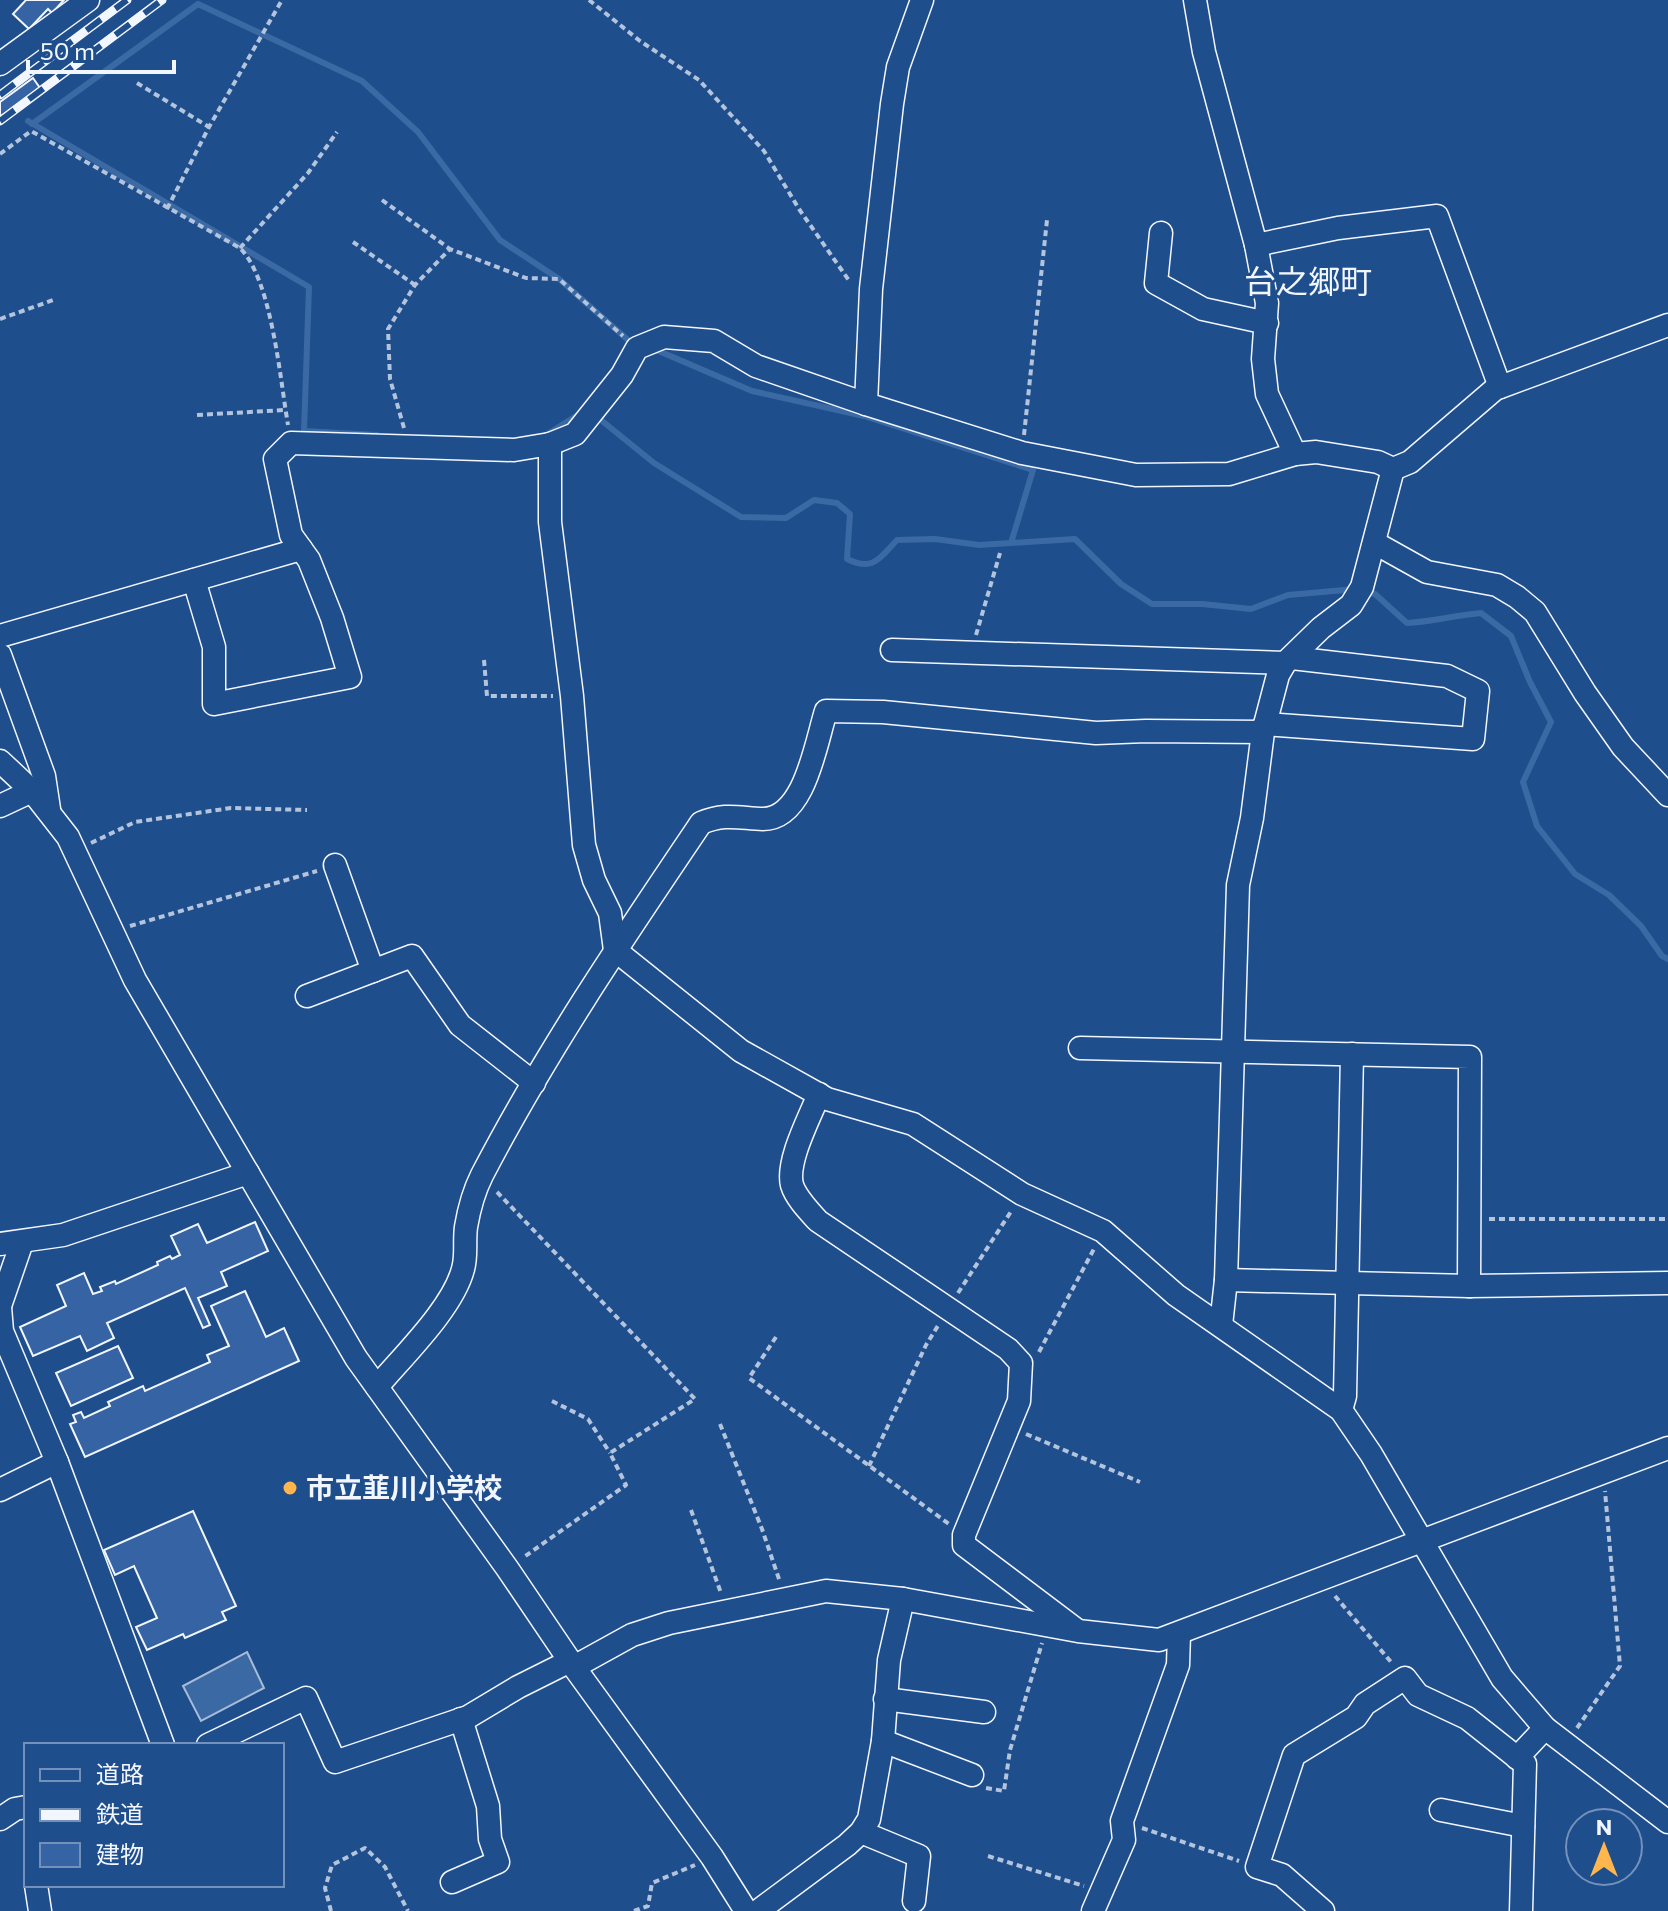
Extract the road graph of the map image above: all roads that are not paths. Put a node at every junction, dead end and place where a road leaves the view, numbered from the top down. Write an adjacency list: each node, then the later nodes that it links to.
1 (88, 0): 4 (street)
2 (922, 0): 10 (street)
3 (1195, 0): 6 (street)
4 (0, 64)
5 (1161, 233): 7 (street)
6 (1256, 245): 7 (street); 9 (street)
7 (1267, 323): 12 (street)
8 (1668, 325): 9 (street)
9 (1500, 387): 13 (street)
10 (866, 404): 11 (street); 12 (street)
11 (550, 444): 15 (street); 28 (street)
12 (1295, 454): 13 (street)
13 (1393, 469): 14 (street)
14 (1375, 543): 20 (street); 24 (street)
15 (301, 549): 16 (street); 16 (street)
16 (194, 580): 17 (street)
17 (0, 636)
18 (892, 650): 20 (street)
19 (0, 655): 26 (street)
20 (1288, 661): 21 (street); 21 (street)
21 (1264, 728): 28 (street); 32 (street)
22 (0, 761): 23 (street)
23 (32, 791): 25 (street); 26 (street)
24 (1668, 795)
25 (0, 806)
26 (49, 810): 36 (street)
27 (335, 865): 29 (street)
28 (615, 950): 34 (street); 35 (street)
29 (373, 971): 30 (street); 34 (street)
30 (307, 996)
31 (1080, 1048): 32 (street)
32 (1233, 1050): 33 (street); 38 (street)
33 (1352, 1054): 39 (street); 41 (street)
34 (534, 1083): 44 (street)
35 (819, 1094): 43 (street); 51 (street)
36 (248, 1173): 37 (street); 44 (street)
37 (11, 1243): 42 (street)
38 (1226, 1280): 39 (street); 43 (street)
39 (1347, 1283): 41 (street); 45 (street)
40 (1668, 1283): 41 (street)
41 (1469, 1286)
42 (0, 1307): 47 (street)
43 (1221, 1325): 45 (street)
44 (377, 1387): 53 (street)
45 (1341, 1410): 49 (street)
46 (1668, 1448): 49 (street)
47 (57, 1462): 48 (street); 59 (street)
48 (0, 1490)
49 (1422, 1541): 52 (street); 57 (street)
50 (903, 1599): 51 (street); 53 (street); 54 (street)
51 (1078, 1631): 52 (street)
52 (1179, 1634): 70 (street)
53 (572, 1664): 56 (street); 72 (street)
54 (885, 1699): 55 (street); 58 (street)
55 (984, 1712)
56 (461, 1719): 60 (street); 67 (street)
57 (1545, 1728): 61 (street); 64 (street)
58 (883, 1741): 62 (street); 66 (street)
59 (162, 1743)
60 (212, 1743)
61 (1517, 1758): 65 (street); 74 (street)
62 (973, 1780)
63 (1441, 1810): 65 (street)
64 (1668, 1822)
65 (1523, 1826): 75 (street)
66 (861, 1832): 69 (street); 73 (street)
67 (452, 1882)
68 (36, 1887): 71 (street)
69 (914, 1901)
70 (1097, 1901)
71 (40, 1911)
72 (746, 1911)
73 (758, 1911)
74 (1323, 1911)
75 (1521, 1911)

